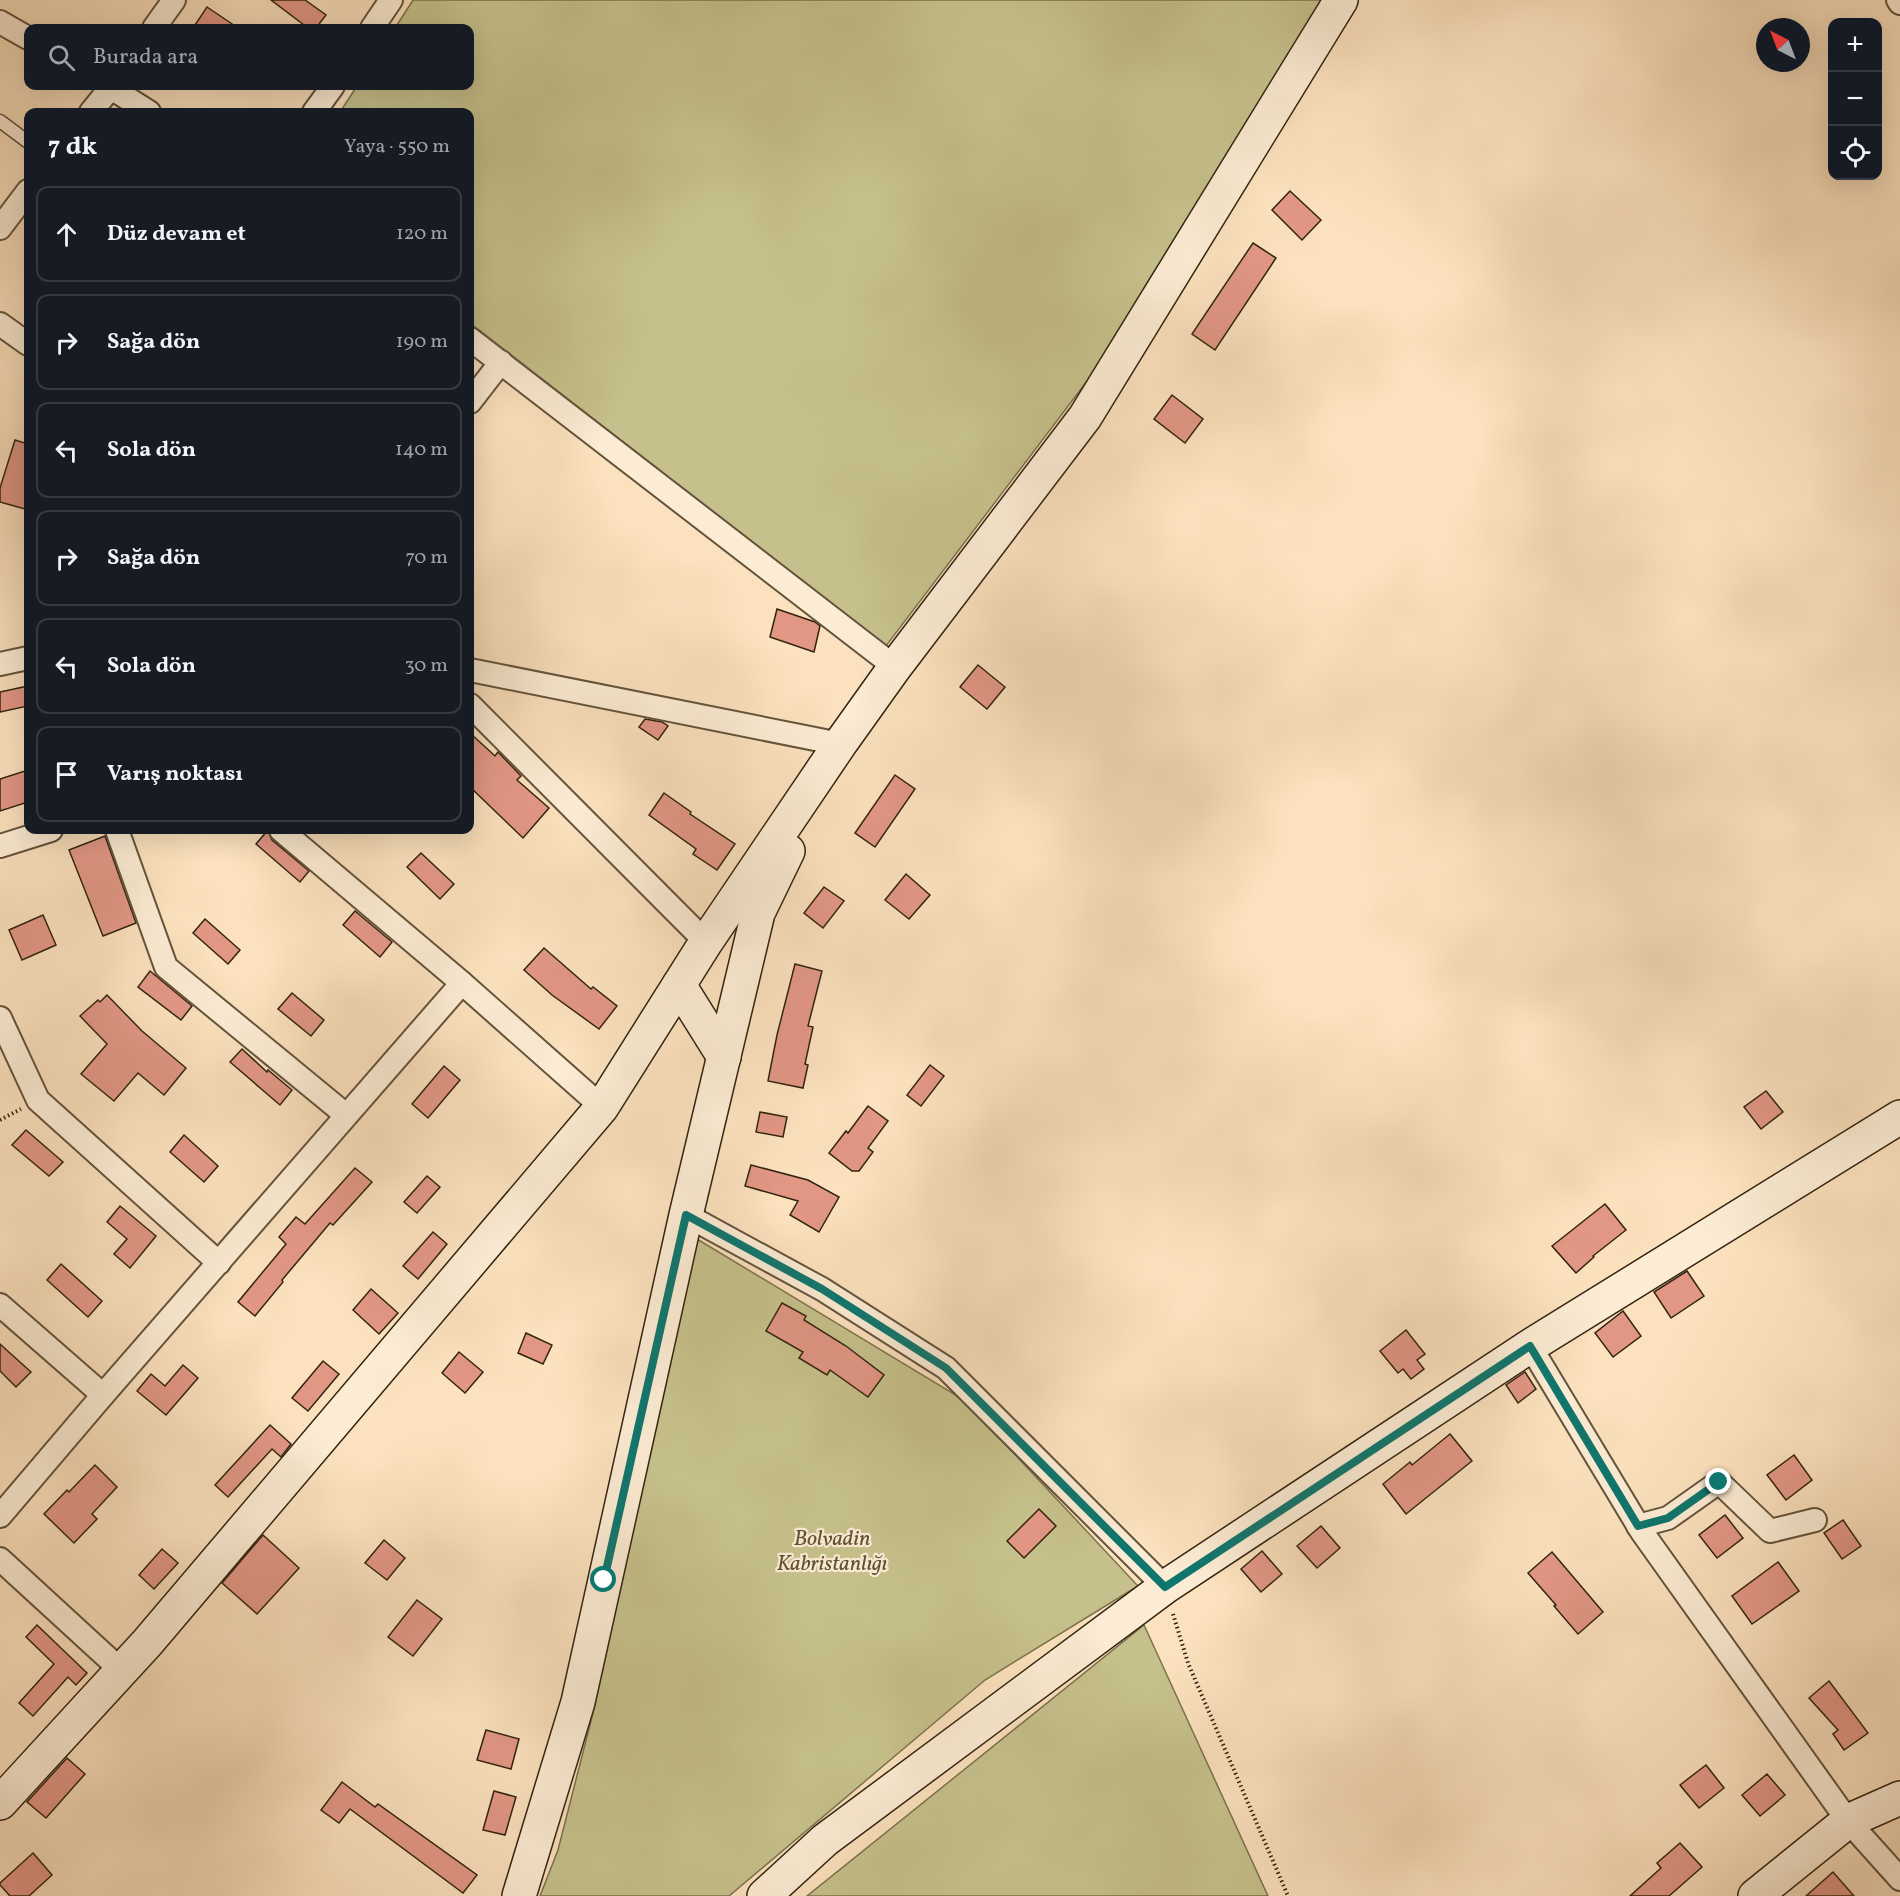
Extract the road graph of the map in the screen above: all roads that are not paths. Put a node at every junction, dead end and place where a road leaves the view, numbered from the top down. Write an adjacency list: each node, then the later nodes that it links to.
1 (174, 0): 5 (street)
2 (391, 0): 6 (street)
3 (1341, 0): 25 (street)
4 (0, 22): 7 (street)
5 (157, 24)
6 (375, 24)
7 (24, 36)
8 (108, 90): 11 (street)
9 (117, 90): 12 (street)
10 (330, 90): 13 (street)
11 (94, 108)
12 (143, 108)
13 (317, 108)
14 (0, 121): 15 (lane)
15 (24, 139)
16 (24, 196): 17 (street)
17 (0, 228)
18 (0, 325): 19 (street)
19 (24, 341)
20 (474, 342): 21 (street)
21 (501, 362): 22 (street); 25 (street)
22 (474, 397)
23 (24, 659): 24 (street)
24 (0, 664)
25 (895, 667): 28 (street)
26 (474, 671): 28 (street)
27 (474, 709): 33 (street)
28 (840, 744): 33 (street); 37 (street)
29 (38, 834): 32 (street)
30 (118, 834): 39 (street)
31 (286, 834): 34 (street)
32 (0, 846)
33 (706, 942): 35 (street)
34 (462, 983): 38 (street); 39 (street)
35 (680, 985): 37 (street); 38 (street)
36 (0, 1018): 42 (street)
37 (724, 1057): 41 (street)
38 (602, 1107): 51 (street)
39 (346, 1115): 42 (street)
40 (1900, 1117): 44 (street)
41 (686, 1215): 50 (street); 56 (street)
42 (219, 1263): 45 (street)
43 (0, 1305): 45 (street)
44 (1530, 1346): 48 (street); 50 (street)
45 (103, 1395): 46 (street)
46 (0, 1516)
47 (1815, 1520): 48 (street)
48 (1638, 1526): 54 (street)
49 (0, 1559): 51 (street)
50 (1165, 1587): 57 (street)
51 (122, 1671): 53 (street)
52 (1900, 1798): 54 (street)
53 (0, 1803)
54 (1848, 1821): 55 (street); 58 (street)
55 (1900, 1879)
56 (519, 1896)
57 (764, 1896)
58 (1755, 1896)

